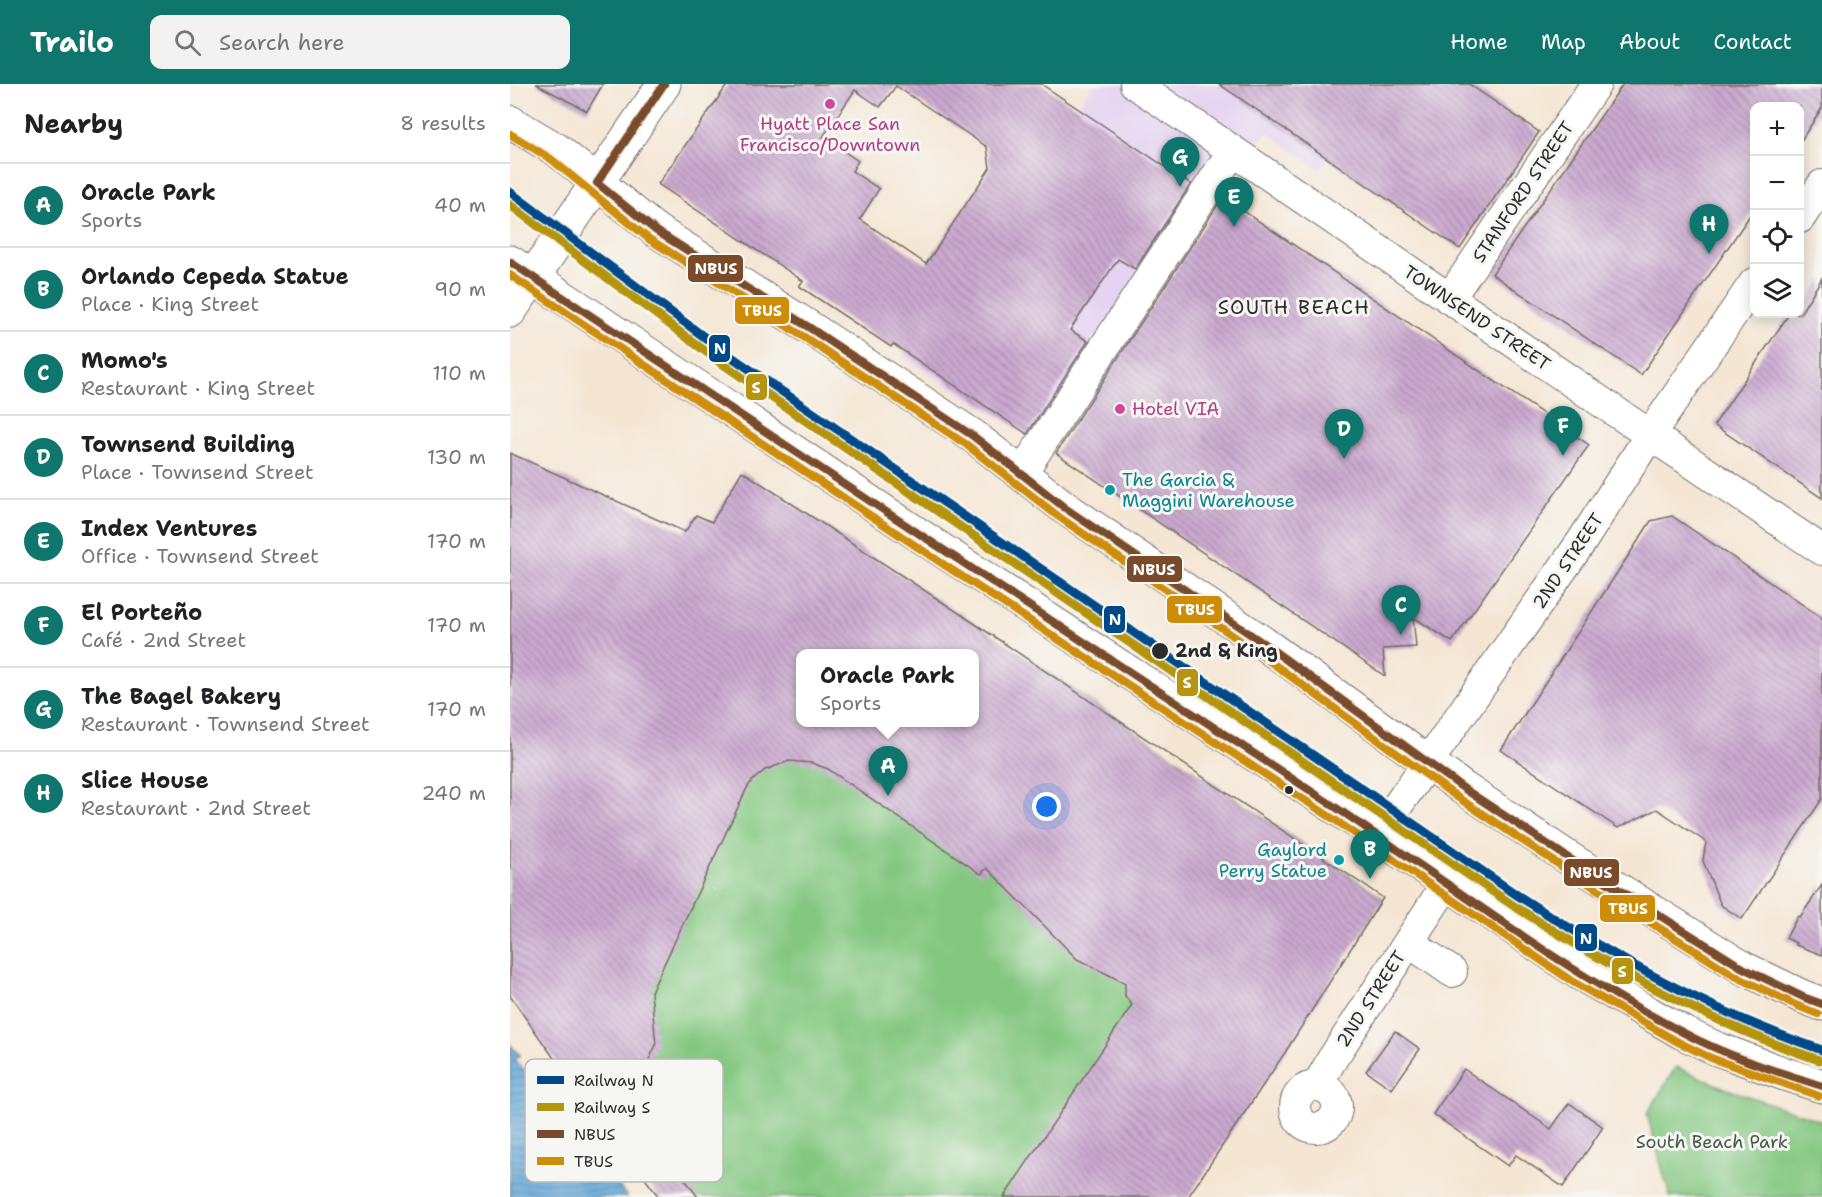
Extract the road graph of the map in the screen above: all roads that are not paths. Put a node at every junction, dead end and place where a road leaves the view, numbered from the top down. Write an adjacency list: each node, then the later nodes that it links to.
1 (664, 84): 6 (main road)
2 (1135, 84): 5 (street, TOWNSEND STREET)
3 (1596, 84): 11 (street, STANFORD STREET)
4 (510, 122): 6 (main road)
5 (1232, 152): 11 (street, TOWNSEND STREET); 14 (street)
6 (597, 183): 9 (main road); 14 (main road)
7 (1822, 185): 8 (street)
8 (1804, 212)
9 (521, 270): 12 (main road); 17 (main road)
10 (1750, 290): 13 (street, 2ND STREET)
11 (1449, 299): 13 (street, TOWNSEND STREET)
12 (510, 311)
13 (1650, 435): 15 (street, TOWNSEND STREET); 16 (street, 2ND STREET)
14 (1022, 473): 16 (main road)
15 (1822, 550)
16 (1427, 762): 17 (street, 2ND STREET); 21 (main road)
17 (1377, 835): 18 (main road)
18 (1447, 883): 19 (street, 2ND STREET); 23 (main road)
19 (1408, 942): 20 (street); 22 (street, 2ND STREET)
20 (1452, 972)
21 (1822, 1004)
22 (1317, 1086)
23 (1822, 1086)

